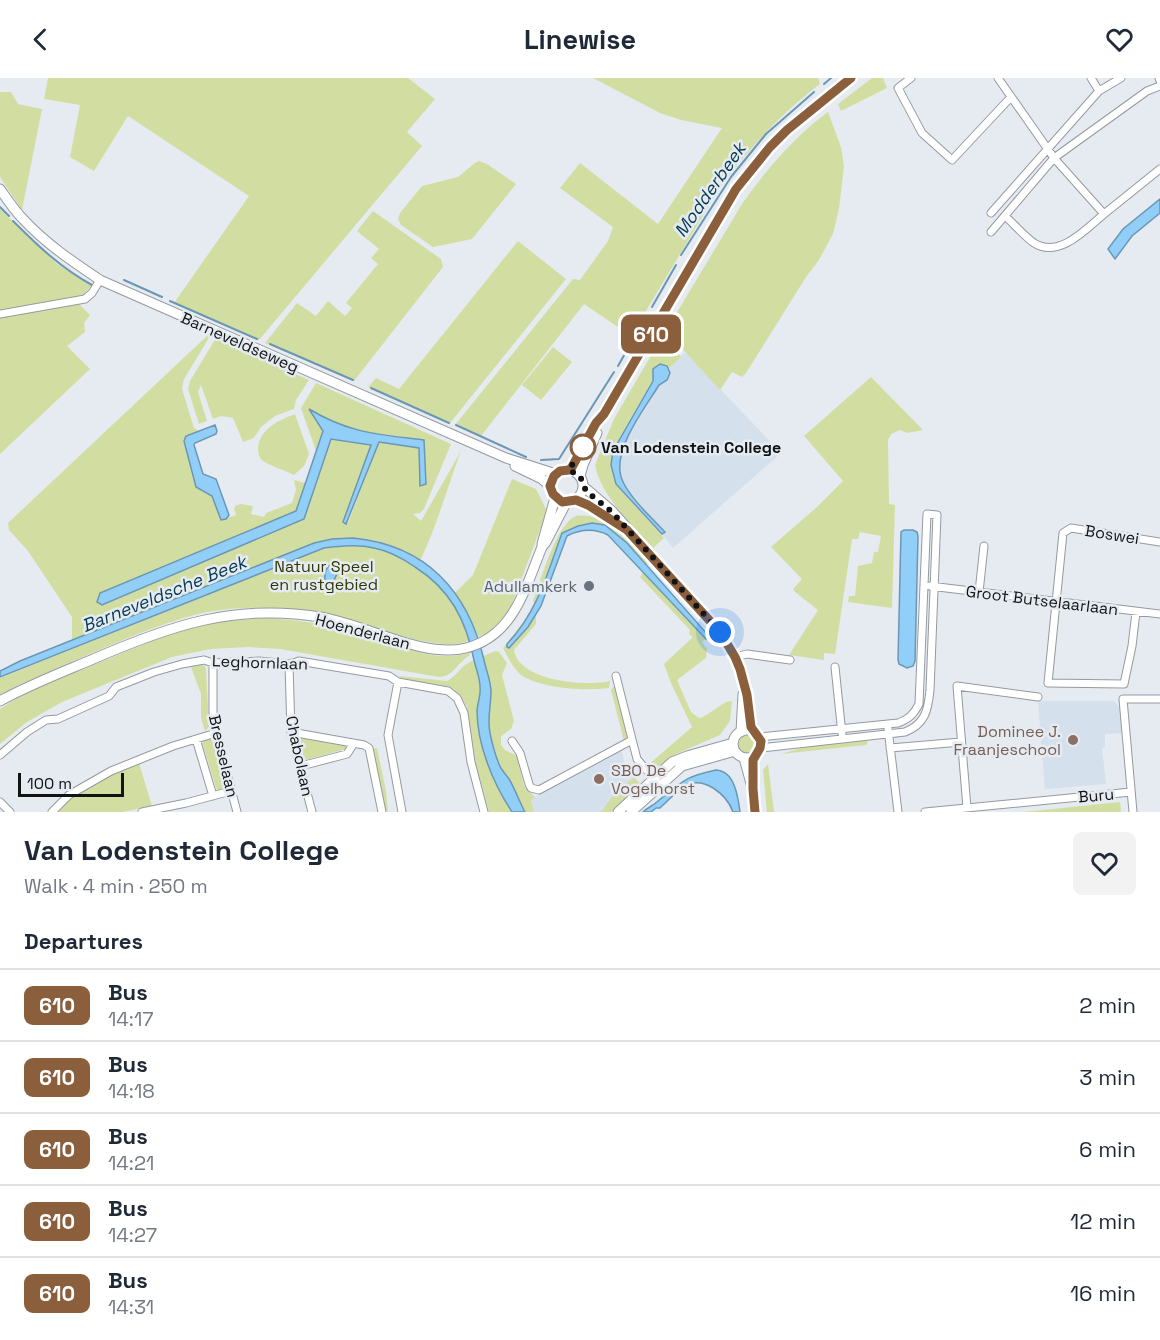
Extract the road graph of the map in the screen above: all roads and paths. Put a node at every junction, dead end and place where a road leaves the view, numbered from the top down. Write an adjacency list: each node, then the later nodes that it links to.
1 (852, 78): 20 (main road)
2 (911, 78): 8 (street)
3 (998, 78): 8 (street)
4 (1091, 78): 7 (street)
5 (1121, 78): 7 (street)
6 (1160, 86): 10 (street)
7 (1099, 91): 9 (street)
8 (1011, 96): 9 (street)
9 (1048, 148): 10 (street); 13 (street)
10 (1054, 158): 14 (street); 15 (street)
11 (1160, 169): 14 (street)
12 (0, 189): 17 (main road, Barneveldseweg)
13 (991, 213)
14 (1104, 214): 15 (street)
15 (1006, 216): 16 (street)
16 (991, 232)
17 (100, 280): 18 (street); 19 (main road, Barneveldseweg)
18 (0, 314)
19 (506, 458): 21 (main road, Barneveldseweg); 22 (main road, Barneveldseweg)
20 (575, 471): 21 (main road); 23 (main road)
21 (556, 474): 22 (main road)
22 (550, 486): 24 (main road)
23 (584, 487): 25 (main road); 26 (main road)
24 (555, 498): 25 (main road); 29 (main road, Hoenderlaan)
25 (571, 501): 26 (main road); 29 (main road, Hoenderlaan)
26 (627, 530): 36 (main road)
27 (1160, 542): 33 (street, Boswei)
28 (984, 546): 32 (street)
29 (542, 548): 46 (main road, Hoenderlaan)
30 (925, 586): 31 (street, Groot Butselaarlaan); 31 (street); 47 (street)
31 (934, 587): 32 (street, Groot Butselaarlaan); 53 (street)
32 (979, 592): 33 (street, Groot Butselaarlaan)
33 (1055, 602): 34 (street, Groot Butselaarlaan); 34 (street)
34 (1136, 612): 35 (street, Groot Butselaarlaan)
35 (1160, 614)
36 (735, 657): 37 (street); 43 (main road)
37 (790, 660)
38 (213, 663): 39 (street, Leghornlaan); 51 (street, Bresselaan); 63 (street, Leghornlaan)
39 (290, 664): 42 (street, Leghornlaan); 49 (street, Chabolaan)
40 (835, 667): 48 (street)
41 (616, 676): 56 (street)
42 (398, 682): 80 (street); 81 (street, Leghornlaan)
43 (744, 686): 50 (main road); 52 (main road)
44 (1038, 697): 58 (street)
45 (1160, 699): 69 (street)
46 (0, 702)
47 (888, 724): 48 (street); 53 (street)
48 (841, 730): 52 (street); 55 (street)
49 (291, 732): 59 (street); 65 (street, Chabolaan)
50 (741, 732): 52 (main road); 60 (main road)
51 (216, 733): 54 (street); 68 (street, Bresselaan)
52 (756, 734): 62 (main road)
53 (889, 734): 55 (street); 61 (street)
54 (196, 739): 70 (street); 75 (street)
55 (842, 739): 62 (street)
56 (632, 740): 57 (street); 66 (street)
57 (512, 741)
58 (960, 742): 61 (street); 72 (street)
59 (354, 743): 65 (street); 79 (street)
60 (734, 747): 64 (main road); 66 (main road)
61 (890, 748): 85 (street)
62 (757, 752): 64 (main road); 67 (main road)
63 (0, 755)
64 (744, 758): 67 (main road)
65 (301, 766): 78 (street, Chabolaan)
66 (657, 782): 82 (main road); 83 (main road)
67 (753, 789): 84 (main road)
68 (231, 790): 70 (street); 77 (street, Bresselaan)
69 (1131, 792): 73 (street, Buru); 87 (street)
70 (213, 796): 76 (street)
71 (0, 801): 74 (street)
72 (967, 808): 73 (street, Buru); 86 (street, Buru)
73 (990, 809)
74 (10, 812)
75 (52, 812)
76 (141, 812)
77 (237, 812)
78 (312, 812)
79 (382, 812)
80 (402, 812)
81 (484, 812)
82 (618, 812)
83 (631, 812)
84 (755, 812)
85 (898, 812)
86 (925, 812)
87 (1133, 812)

